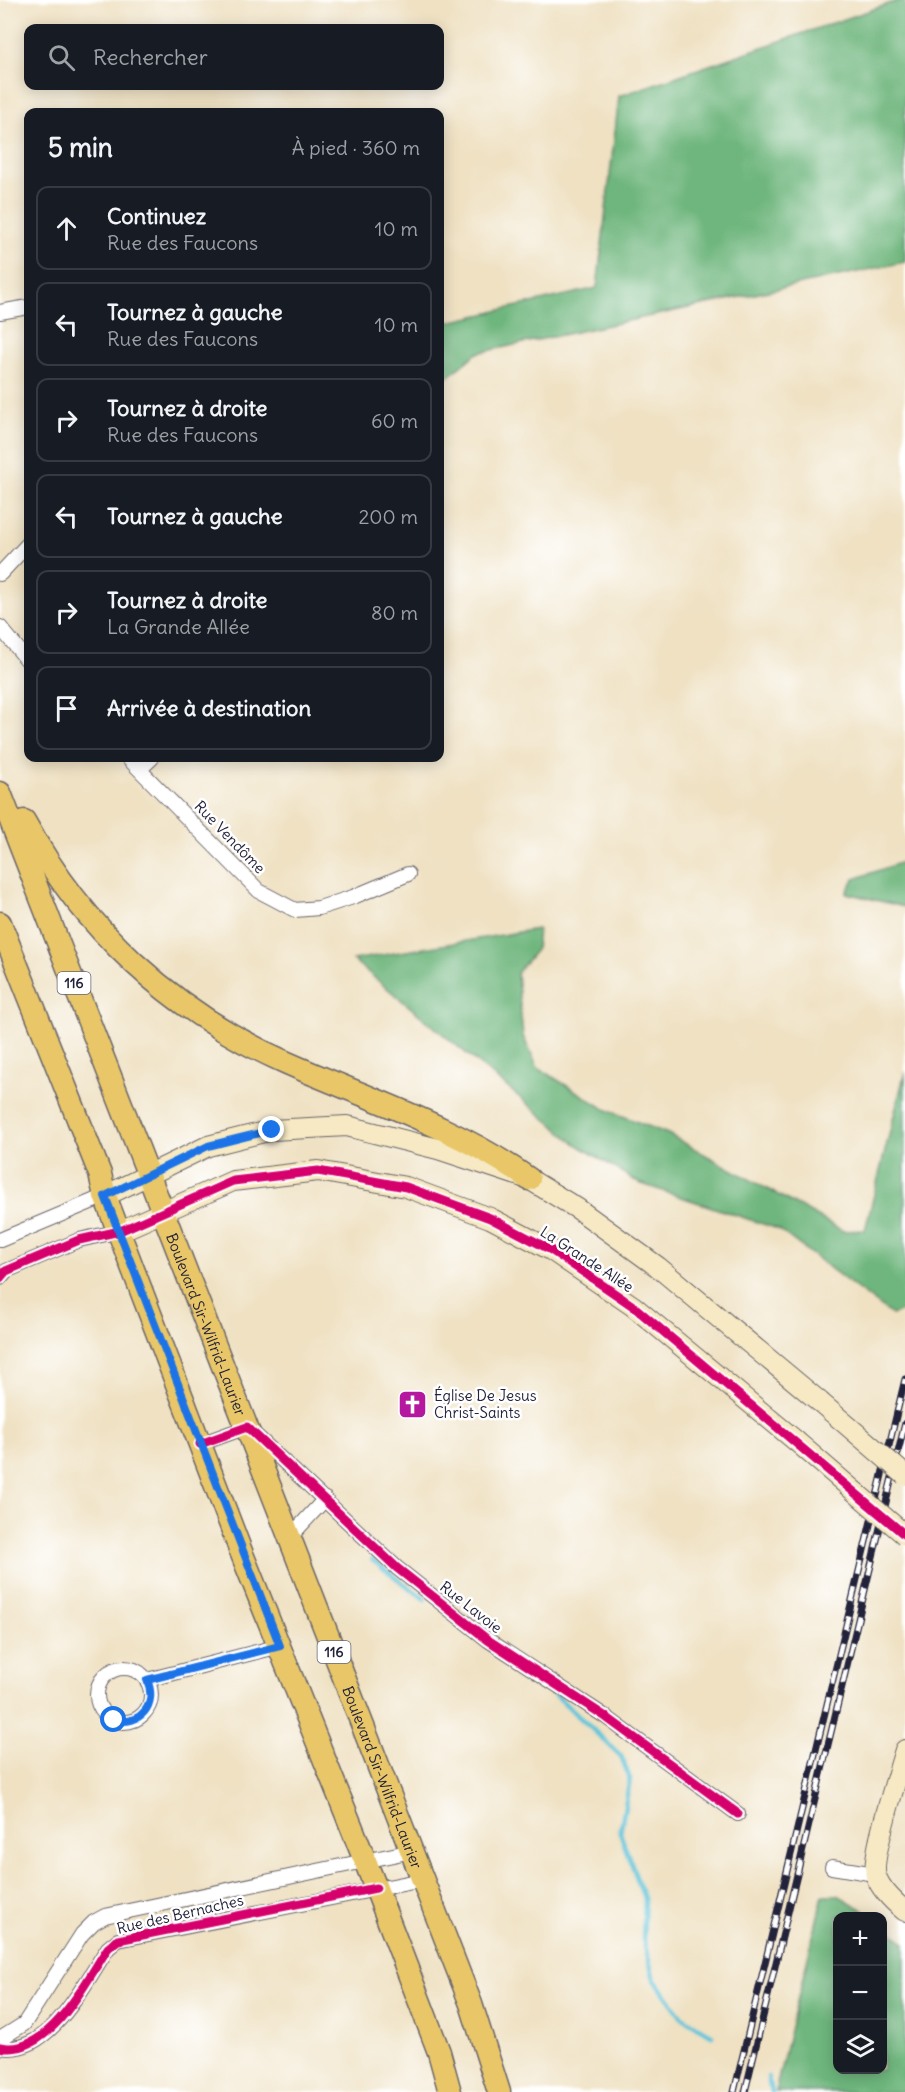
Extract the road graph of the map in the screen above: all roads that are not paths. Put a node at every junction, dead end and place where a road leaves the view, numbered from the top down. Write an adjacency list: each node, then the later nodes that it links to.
1 (24, 308): 2 (street)
2 (0, 312)
3 (24, 548): 4 (street)
4 (0, 574)
5 (0, 627): 6 (street)
6 (24, 656)
7 (132, 762): 9 (street, Rue Vendôme)
8 (148, 762): 9 (street)
9 (140, 769): 12 (street, Rue Vendôme)
10 (0, 779): 15 (main road)
11 (0, 793): 14 (main road, Boulevard Sir-Wilfrid-Laurier / 116)
12 (408, 874)
13 (0, 923): 16 (main road)
14 (148, 1174): 15 (street); 16 (street); 17 (main road, Boulevard Sir-Wilfrid-Laurier / 116)
15 (530, 1179): 23 (street, bridge)
16 (105, 1196): 18 (main road); 19 (street)
17 (166, 1213): 18 (street, La Grande Allée); 21 (main road, Boulevard Sir-Wilfrid-Laurier / 116); 25 (street, La Grande Allée, bridge)
18 (120, 1231): 20 (street); 22 (main road)
19 (0, 1240)
20 (2, 1272)
21 (247, 1427): 22 (street); 24 (street, Rue Lavoie); 26 (main road, Boulevard Sir-Wilfrid-Laurier / 116)
22 (200, 1444): 27 (main road)
23 (905, 1475)
24 (326, 1499): 26 (street); 30 (street, Rue Lavoie)
25 (905, 1535)
26 (289, 1538): 31 (main road, Boulevard Sir-Wilfrid-Laurier / 116)
27 (280, 1646): 28 (street); 32 (main road)
28 (147, 1680): 28 (street)
29 (905, 1750): 34 (street)
30 (738, 1814)
31 (412, 1851): 32 (street, Rue des Bernaches); 35 (main road, Boulevard Sir-Wilfrid-Laurier / 116)
32 (365, 1862): 36 (main road); 37 (street, Rue des Bernaches)
33 (832, 1866): 34 (street)
34 (875, 1874): 38 (street)
35 (423, 1880): 36 (street, Rue des Bernaches); 43 (main road, Boulevard Sir-Wilfrid-Laurier / 116)
36 (376, 1888): 39 (street, Rue des Bernaches); 42 (main road)
37 (138, 1910): 39 (street, Rue des Bernaches); 40 (street, Rue des Bernaches)
38 (905, 1911)
39 (143, 1935): 41 (street, Rue des Bernaches)
40 (0, 2038)
41 (0, 2047)
42 (450, 2092)
43 (499, 2092)

